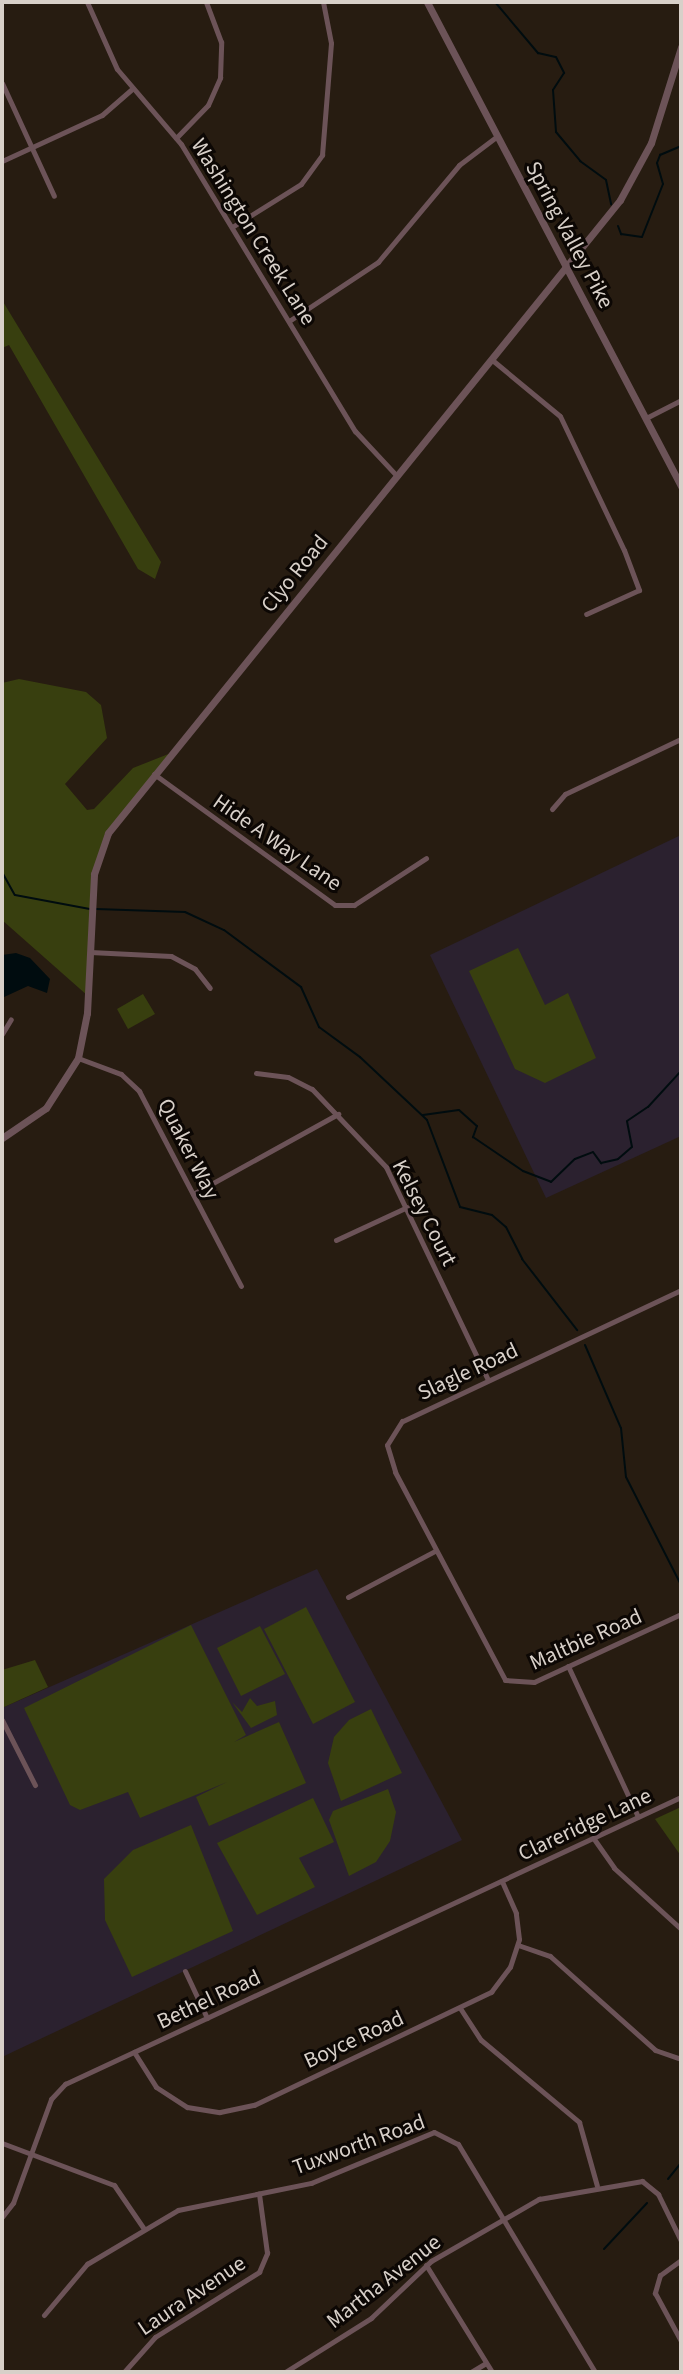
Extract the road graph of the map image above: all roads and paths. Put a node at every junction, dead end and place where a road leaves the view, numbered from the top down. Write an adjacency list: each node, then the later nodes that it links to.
1 (87, 2): 7 (street, Washington Creek Lane)
2 (206, 2): 9 (street)
3 (323, 2): 13 (street)
4 (427, 2): 8 (street, Spring Valley Pike)
5 (681, 47): 14 (street, Clyo Road)
6 (2, 83): 10 (street)
7 (132, 89): 9 (street, Washington Creek Lane); 10 (street)
8 (496, 137): 14 (street, Spring Valley Pike); 15 (street)
9 (176, 138): 13 (street, Washington Creek Lane)
10 (31, 148): 11 (street); 12 (street)
11 (2, 161)
12 (54, 196)
13 (232, 227): 15 (street, Washington Creek Lane)
14 (565, 266): 16 (street, Clyo Road); 18 (street, Spring Valley Pike)
15 (289, 321): 19 (street, Washington Creek Lane)
16 (491, 359): 19 (street, Clyo Road); 21 (street)
17 (681, 400): 18 (street)
18 (646, 418): 20 (street, Spring Valley Pike)
19 (397, 476): 23 (street, Clyo Road)
20 (681, 486)
21 (586, 614)
22 (681, 739): 24 (street)
23 (153, 774): 25 (street, Hide A Way Lane); 26 (street, Clyo Road)
24 (552, 809)
25 (426, 858)
26 (89, 952): 27 (street); 30 (street, Clyo Road)
27 (210, 988)
28 (11, 1019): 29 (street)
29 (2, 1034)
30 (78, 1058): 33 (street, Clyo Road); 34 (street, Quaker Way)
31 (256, 1073): 32 (street, Kelsey Court)
32 (338, 1114): 34 (street); 35 (street, Kelsey Court)
33 (2, 1138)
34 (193, 1194): 37 (street, Quaker Way)
35 (407, 1207): 36 (street); 39 (street, Kelsey Court)
36 (336, 1240)
37 (241, 1286)
38 (681, 1290): 39 (street, Slagle Road)
39 (488, 1380): 40 (street, Slagle Road)
40 (435, 1551): 41 (street); 43 (street, Maltbie Road)
41 (348, 1597)
42 (681, 1614): 43 (street, Maltbie Road)
43 (568, 1666): 47 (street)
44 (2, 1720): 45 (street)
45 (35, 1785)
46 (681, 1797): 47 (street, Clareridge Lane)
47 (638, 1817): 48 (street, Clareridge Lane)
48 (594, 1839): 49 (street, Clareridge Lane); 50 (street)
49 (502, 1881): 51 (street); 54 (street, Bethel Road)
50 (681, 1929)
51 (518, 1945): 53 (street, Boyce Road); 56 (street)
52 (185, 1971): 54 (street)
53 (460, 2008): 55 (street, Boyce Road); 59 (street)
54 (207, 2018): 55 (street, Bethel Road)
55 (134, 2052): 58 (street, Bethel Road)
56 (681, 2059)
57 (2, 2143): 58 (street)
58 (30, 2154): 61 (street, Bethel Road); 63 (street)
59 (597, 2186): 62 (street, Martha Avenue); 64 (street, Martha Avenue)
60 (259, 2194): 62 (street, Tuxworth Road); 63 (street, Tuxworth Road); 70 (street, Laura Avenue)
61 (2, 2217)
62 (503, 2218): 66 (street, Martha Avenue); 74 (street, Tuxworth Road)
63 (144, 2229): 67 (street, Tuxworth Road)
64 (681, 2241)
65 (681, 2260): 68 (street)
66 (426, 2265): 69 (street); 71 (street, Martha Avenue)
67 (44, 2315)
68 (681, 2341)
69 (486, 2363): 72 (street); 73 (street)
70 (124, 2372)
71 (285, 2372)
72 (471, 2372)
73 (492, 2372)
74 (595, 2372)

